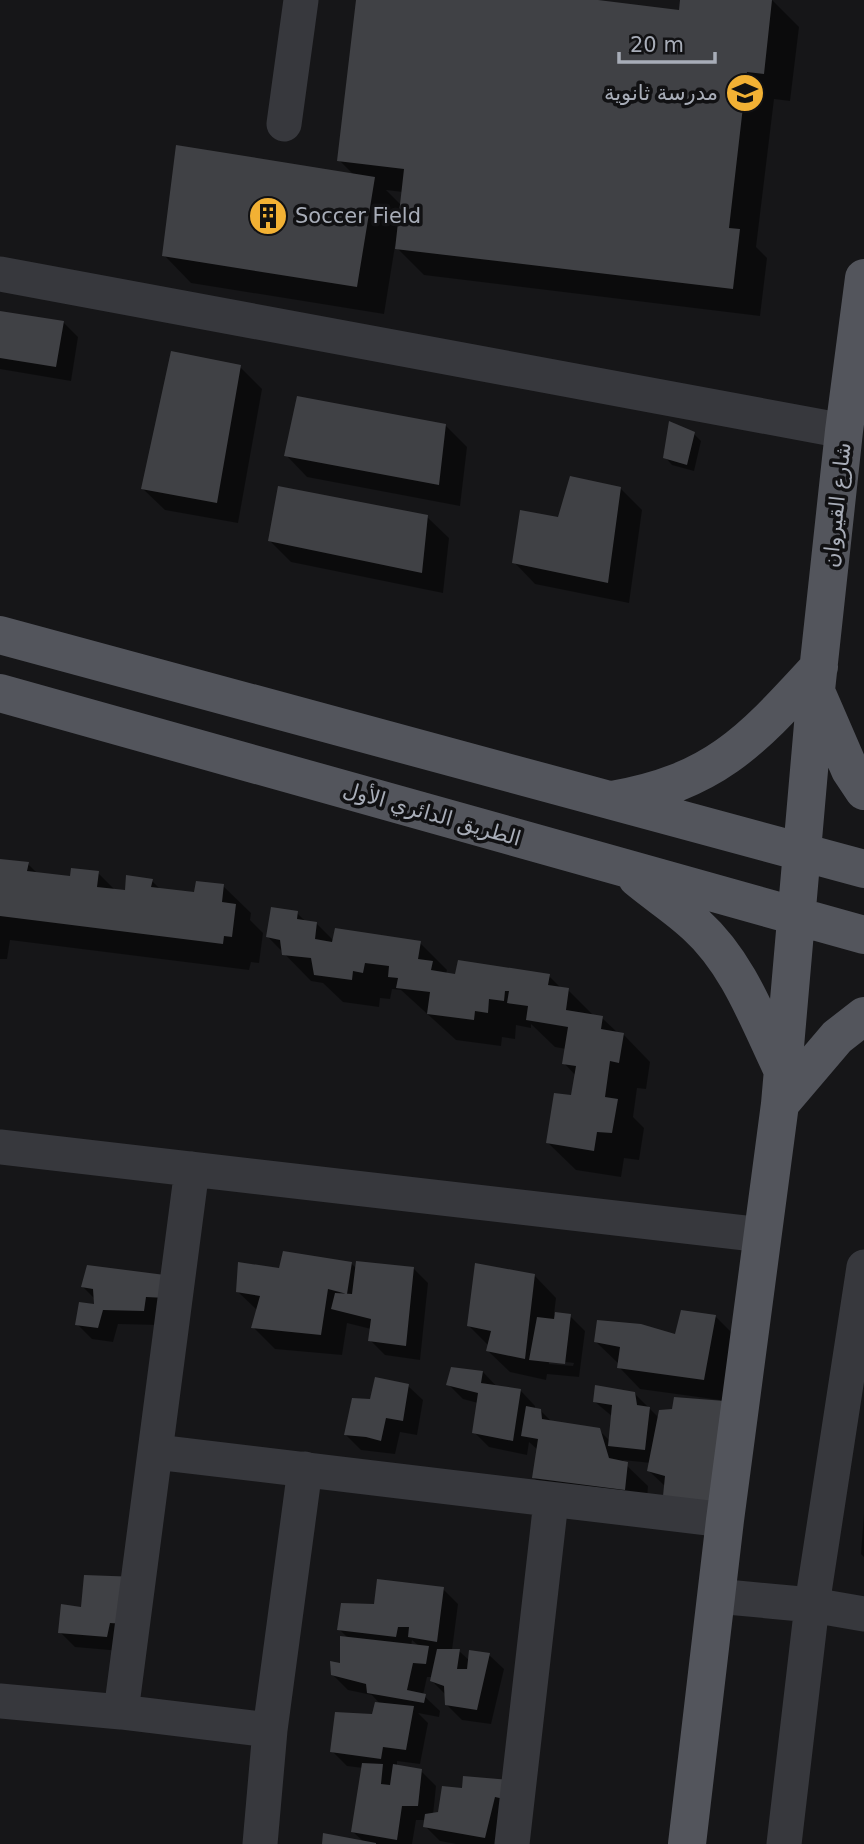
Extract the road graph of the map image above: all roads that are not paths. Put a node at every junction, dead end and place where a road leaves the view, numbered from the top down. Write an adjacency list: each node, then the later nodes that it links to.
1 (301, 0): 2 (street)
2 (284, 124)
3 (0, 274): 5 (street)
4 (864, 278): 5 (main road, شارع القيروان)
5 (845, 430): 7 (main road, شارع القيروان)
6 (0, 635): 10 (main road)
7 (818, 679): 9 (main road); 10 (main road); 11 (main road, شارع القيروان)
8 (0, 693): 12 (main road, الطريق الدائري الأول)
9 (864, 792)
10 (605, 801): 11 (main road)
11 (803, 852): 13 (main road); 14 (main road, شارع القيروان)
12 (624, 868): 14 (main road, الطريق الدائري الأول); 17 (main road)
13 (864, 869)
14 (795, 917): 15 (main road, الطريق الدائري الأول); 17 (main road, شارع القيروان)
15 (864, 935)
16 (864, 1016): 17 (main road)
17 (782, 1088): 20 (main road, شارع القيروان)
18 (0, 1147): 19 (street)
19 (192, 1169): 20 (street); 22 (street)
20 (763, 1235): 25 (main road, شارع القيروان)
21 (864, 1267): 27 (street)
22 (156, 1452): 23 (street); 30 (street)
23 (304, 1469): 24 (street); 31 (street)
24 (551, 1501): 25 (street); 33 (street)
25 (725, 1520): 26 (main road, شارع القيروان)
26 (716, 1596): 27 (street); 34 (main road, شارع القيروان)
27 (812, 1605): 28 (street); 35 (street)
28 (864, 1614)
29 (0, 1701): 30 (street)
30 (121, 1712): 31 (street)
31 (270, 1730): 32 (street)
32 (260, 1844)
33 (512, 1844)
34 (687, 1844)
35 (784, 1844)

